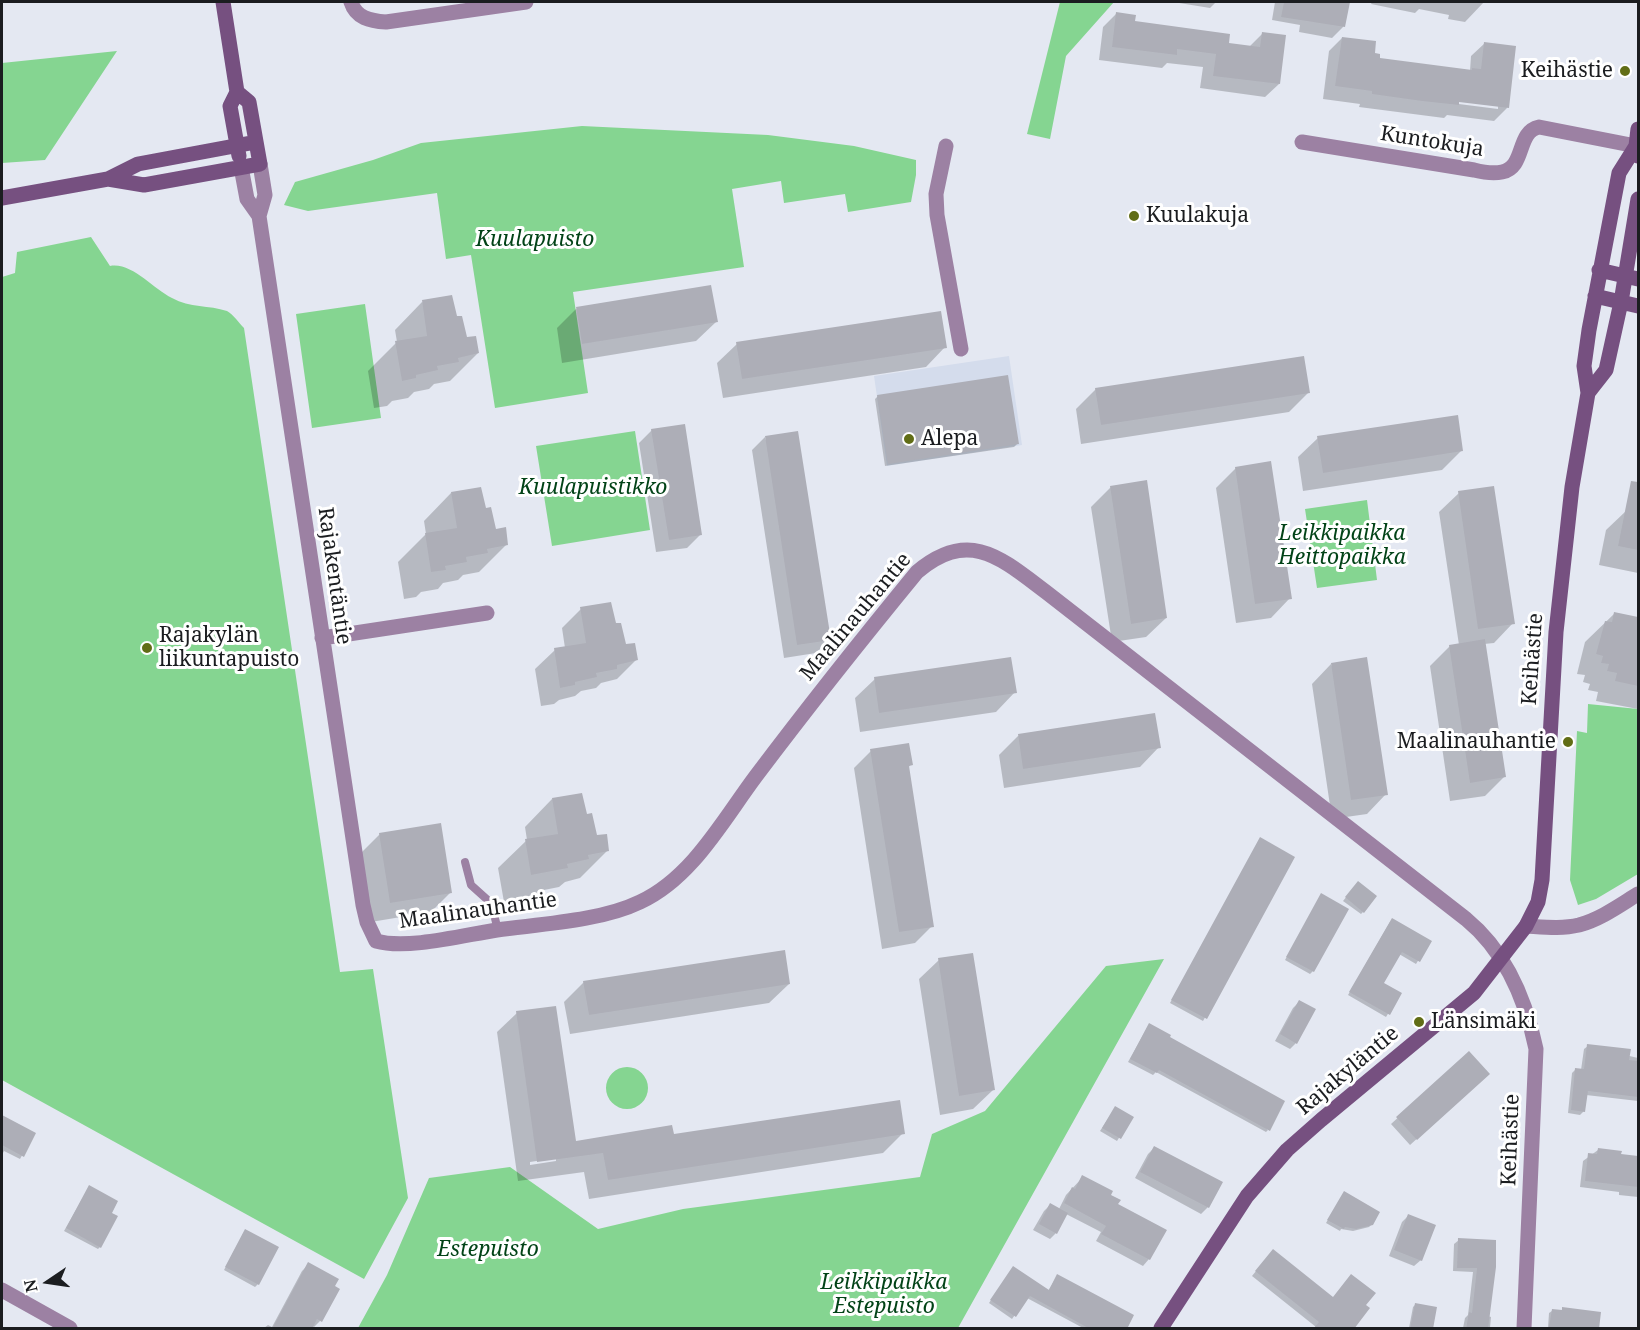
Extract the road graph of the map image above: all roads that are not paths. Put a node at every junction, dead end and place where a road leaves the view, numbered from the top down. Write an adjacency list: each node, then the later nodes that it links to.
1 (223, 2): 4 (street)
2 (351, 2): 3 (street)
3 (526, 2)
4 (237, 92): 6 (street); 8 (street)
5 (1638, 129): 10 (street)
6 (256, 142): 8 (street); 11 (street)
7 (1302, 142): 10 (street, Kuntokuja)
8 (238, 145): 12 (street); 13 (street)
9 (946, 146): 22 (street)
10 (1637, 153): 17 (street, Keihästie)
11 (260, 164): 12 (street); 16 (street, Rajakentäntie)
12 (241, 168): 13 (street); 16 (street, Rajakentäntie)
13 (108, 179): 14 (street)
14 (2, 198)
15 (1638, 199): 18 (street, Keihästie)
16 (259, 216): 25 (street, Rajakentäntie)
17 (1599, 270): 18 (street); 19 (street, Keihästie)
18 (1632, 278): 20 (street, Keihästie)
19 (1595, 296): 20 (street); 23 (street, Keihästie)
20 (1621, 302): 21 (street); 23 (street, Keihästie)
21 (1638, 306)
22 (961, 349)
23 (1588, 393): 28 (street, Keihästie)
24 (487, 613): 25 (street)
25 (322, 638): 30 (street, Rajakentäntie)
26 (465, 862): 29 (lane)
27 (1638, 894): 28 (street)
28 (1526, 926): 31 (street, Rajakyläntie)
29 (498, 930): 30 (street, Maalinauhantie); 31 (street, Maalinauhantie)
30 (376, 941)
31 (1502, 960): 34 (street, Rajakyläntie); 35 (street, Keihästie)
32 (2, 1290): 33 (street)
33 (70, 1329)
34 (1161, 1329)
35 (1524, 1329)

